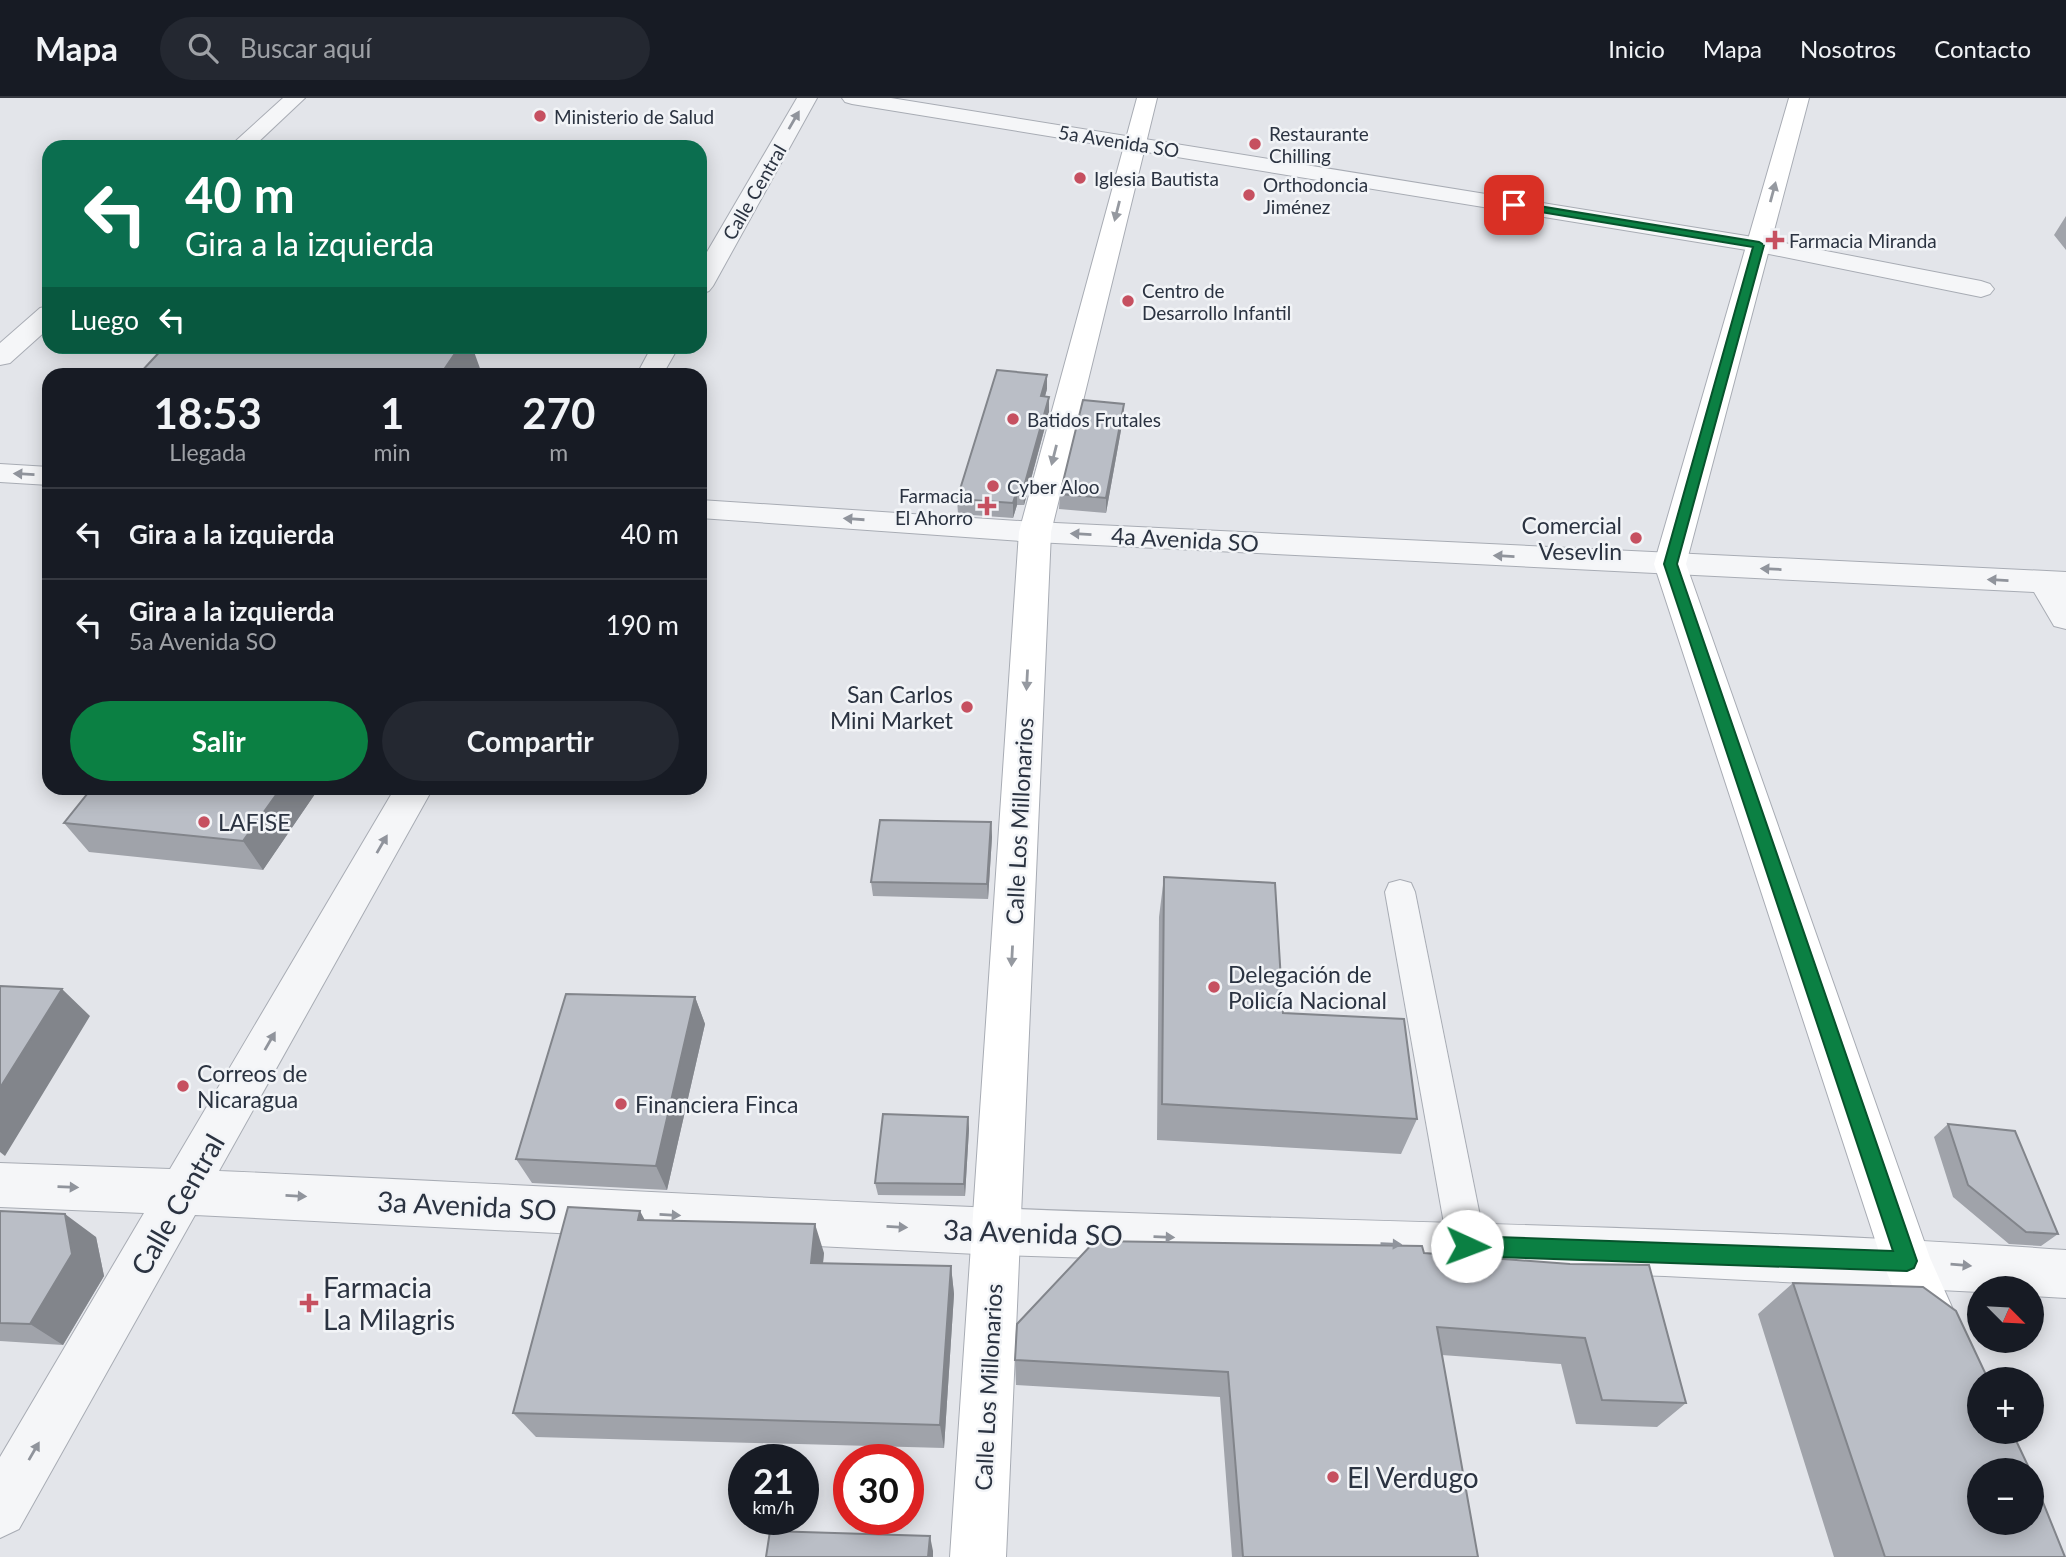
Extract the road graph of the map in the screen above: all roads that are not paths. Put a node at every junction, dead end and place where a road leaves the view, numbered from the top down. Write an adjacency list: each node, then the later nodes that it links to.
1 (295, 98): 6 (street)
2 (807, 98): 9 (street, Calle Central, one-way to 2)
3 (852, 98): 7 (street, 5a Avenida SO)
4 (1147, 98): 7 (street, Calle Los Millonarios)
5 (1799, 98): 8 (street, one-way to 5)
6 (248, 140)
7 (1134, 144): 8 (street, 5a Avenida SO); 16 (street, Calle Los Millonarios, one-way to 16)
8 (1759, 245): 10 (street, 5a Avenida SO); 17 (street)
9 (707, 274)
10 (1981, 289)
11 (42, 320): 12 (street)
12 (0, 357)
13 (0, 473): 14 (street, one-way to 13)
14 (42, 476)
15 (707, 509): 16 (street, 4a Avenida SO, one-way to 15)
16 (1035, 532): 17 (street, 4a Avenida SO, one-way to 16); 24 (street, Calle Los Millonarios, one-way to 24)
17 (1670, 564): 18 (street, 4a Avenida SO, one-way to 17); 26 (street)
18 (2055, 582): 19 (street)
19 (2066, 618)
20 (410, 795): 23 (street, Calle Central, one-way to 20)
21 (1400, 892): 25 (lane)
22 (0, 1185): 23 (street, 3a Avenida SO, one-way to 23)
23 (185, 1191): 24 (street, 3a Avenida SO, one-way to 24); 29 (street, Calle Central, one-way to 23)
24 (998, 1232): 25 (street, 3a Avenida SO, one-way to 25); 30 (street, Calle Los Millonarios)
25 (1467, 1246): 26 (street, 3a Avenida SO)
26 (1907, 1261): 27 (street, 3a Avenida SO, one-way to 27); 28 (street)
27 (2066, 1274)
28 (1967, 1400)
29 (0, 1510)
30 (978, 1557)

